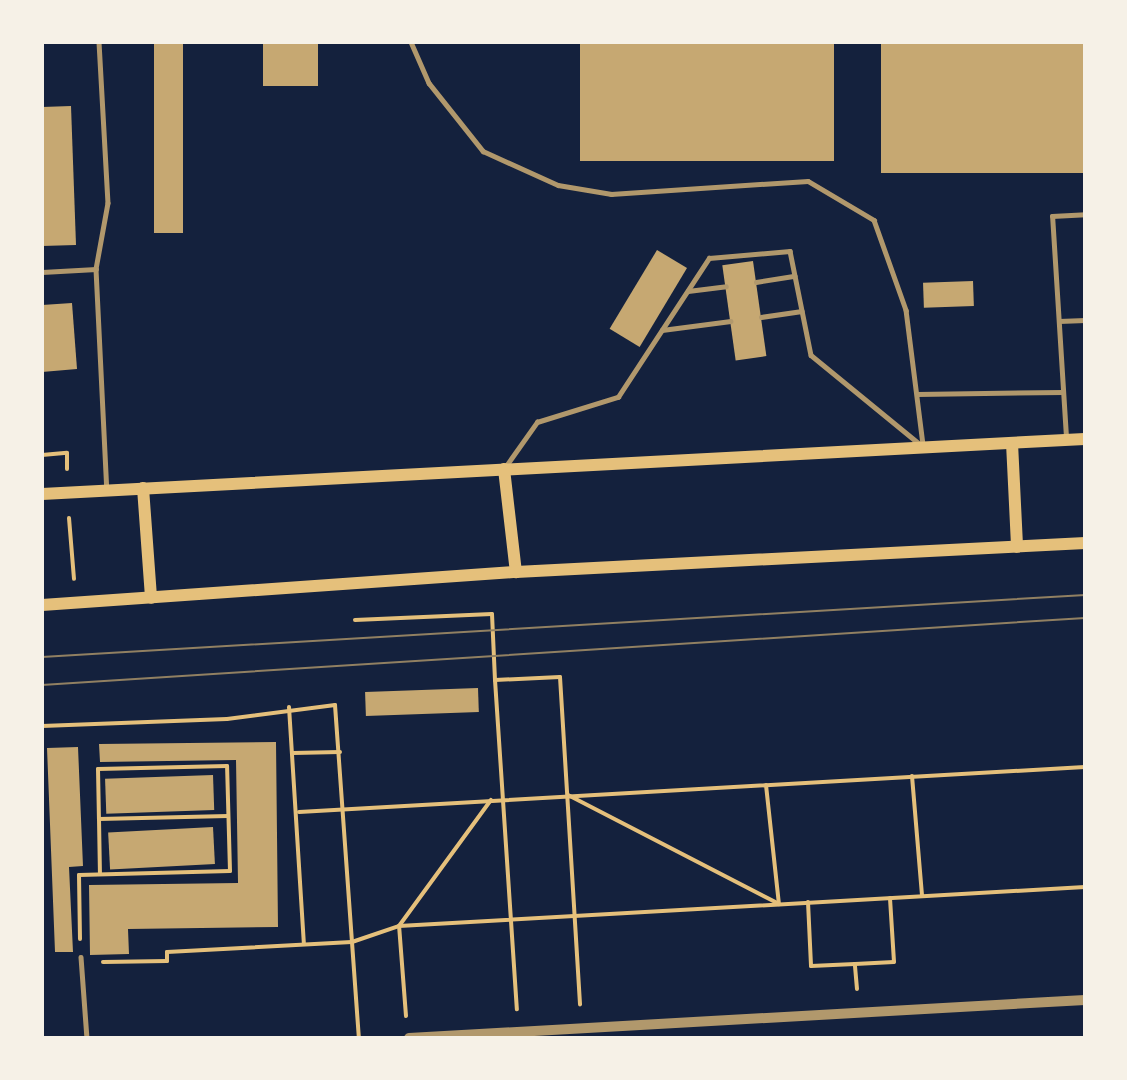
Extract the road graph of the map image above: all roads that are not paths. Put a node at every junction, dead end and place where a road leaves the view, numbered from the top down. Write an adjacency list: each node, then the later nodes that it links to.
1 (99, 42): 4 (lane)
2 (411, 42): 17 (lane)
3 (1085, 214): 14 (lane)
4 (96, 269): 5 (lane); 24 (lane)
5 (42, 272)
6 (795, 276): 7 (lane); 9 (lane); 10 (lane)
7 (756, 282)
8 (726, 286): 9 (lane)
9 (688, 291): 15 (lane)
10 (802, 311): 11 (lane); 21 (lane)
11 (761, 317)
12 (1085, 320): 14 (lane)
13 (730, 321): 15 (lane)
14 (1059, 321): 16 (lane)
15 (662, 330): 22 (lane)
16 (1063, 392): 17 (lane); 19 (lane)
17 (916, 394): 21 (lane)
18 (1085, 439): 19 (main road)
19 (1066, 440): 20 (main road)
20 (1012, 443): 21 (main road); 27 (main road)
21 (923, 447): 22 (main road)
22 (504, 469): 23 (main road); 28 (main road)
23 (143, 488): 24 (main road); 29 (main road)
24 (107, 490): 25 (main road)
25 (42, 494)
26 (1085, 543): 27 (main road)
27 (1017, 547): 28 (main road)
28 (516, 572): 29 (main road)
29 (151, 598): 30 (main road)
30 (42, 605)
31 (81, 957): 34 (lane)
32 (1085, 1000): 33 (street)
33 (407, 1032)
34 (87, 1038)

